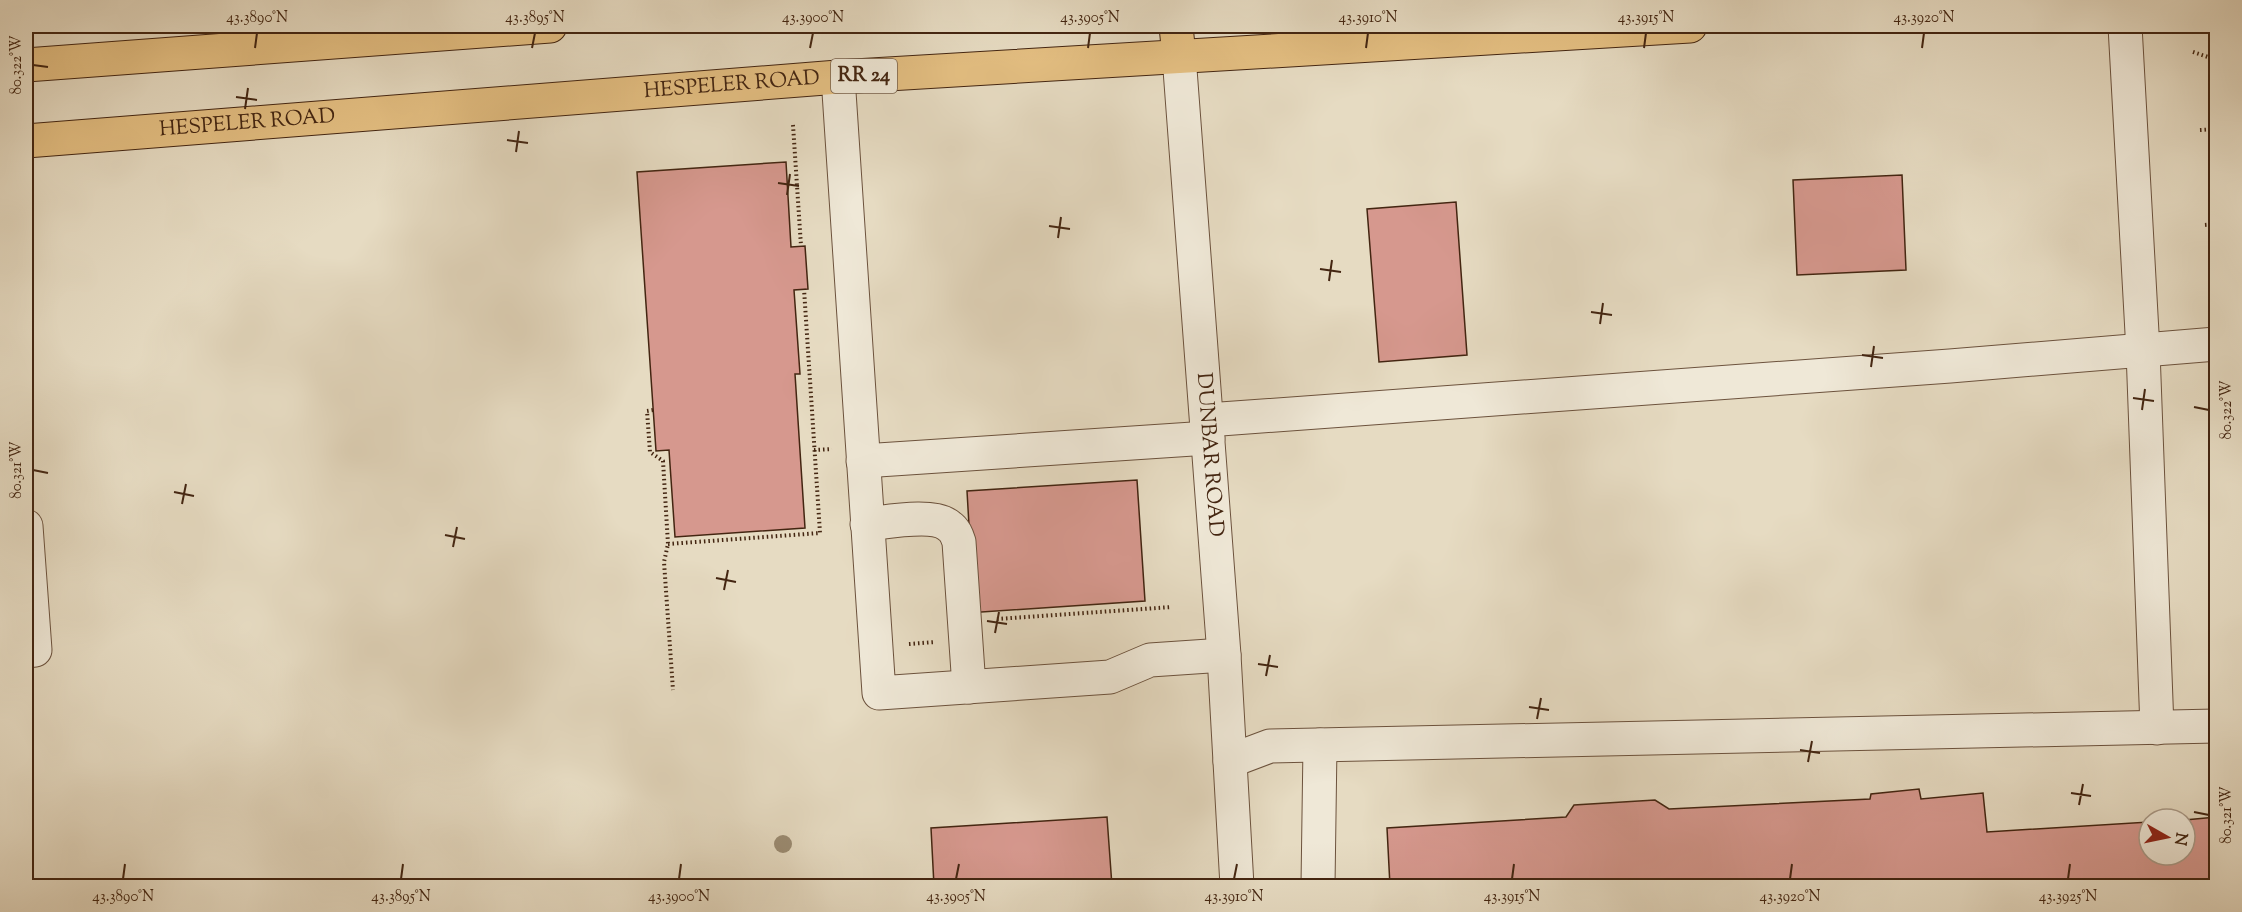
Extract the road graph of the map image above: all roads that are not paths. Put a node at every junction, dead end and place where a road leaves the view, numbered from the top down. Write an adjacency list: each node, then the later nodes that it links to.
1 (550, 26): 5 (main road)
2 (1690, 26): 4 (main road, HESPELER ROAD / RR 24)
3 (2125, 26): 9 (street)
4 (1177, 41): 6 (main road, HESPELER ROAD / RR 24); 10 (street, DUNBAR ROAD)
5 (26, 66)
6 (838, 77): 7 (main road, HESPELER ROAD / RR 24); 11 (street)
7 (26, 141)
8 (2217, 344): 9 (street)
9 (2143, 351): 10 (street); 18 (street)
10 (1208, 429): 11 (street); 15 (street, DUNBAR ROAD)
11 (863, 461): 12 (street)
12 (867, 524): 16 (street); 16 (street)
13 (26, 526): 14 (street)
14 (26, 651)
15 (1224, 655): 16 (street); 20 (street, DUNBAR ROAD)
16 (969, 687)
17 (2217, 726): 18 (street)
18 (2157, 728): 19 (street)
19 (1320, 745): 20 (street); 22 (street)
20 (1230, 761): 21 (street, DUNBAR ROAD)
21 (1237, 886)
22 (1318, 886)

